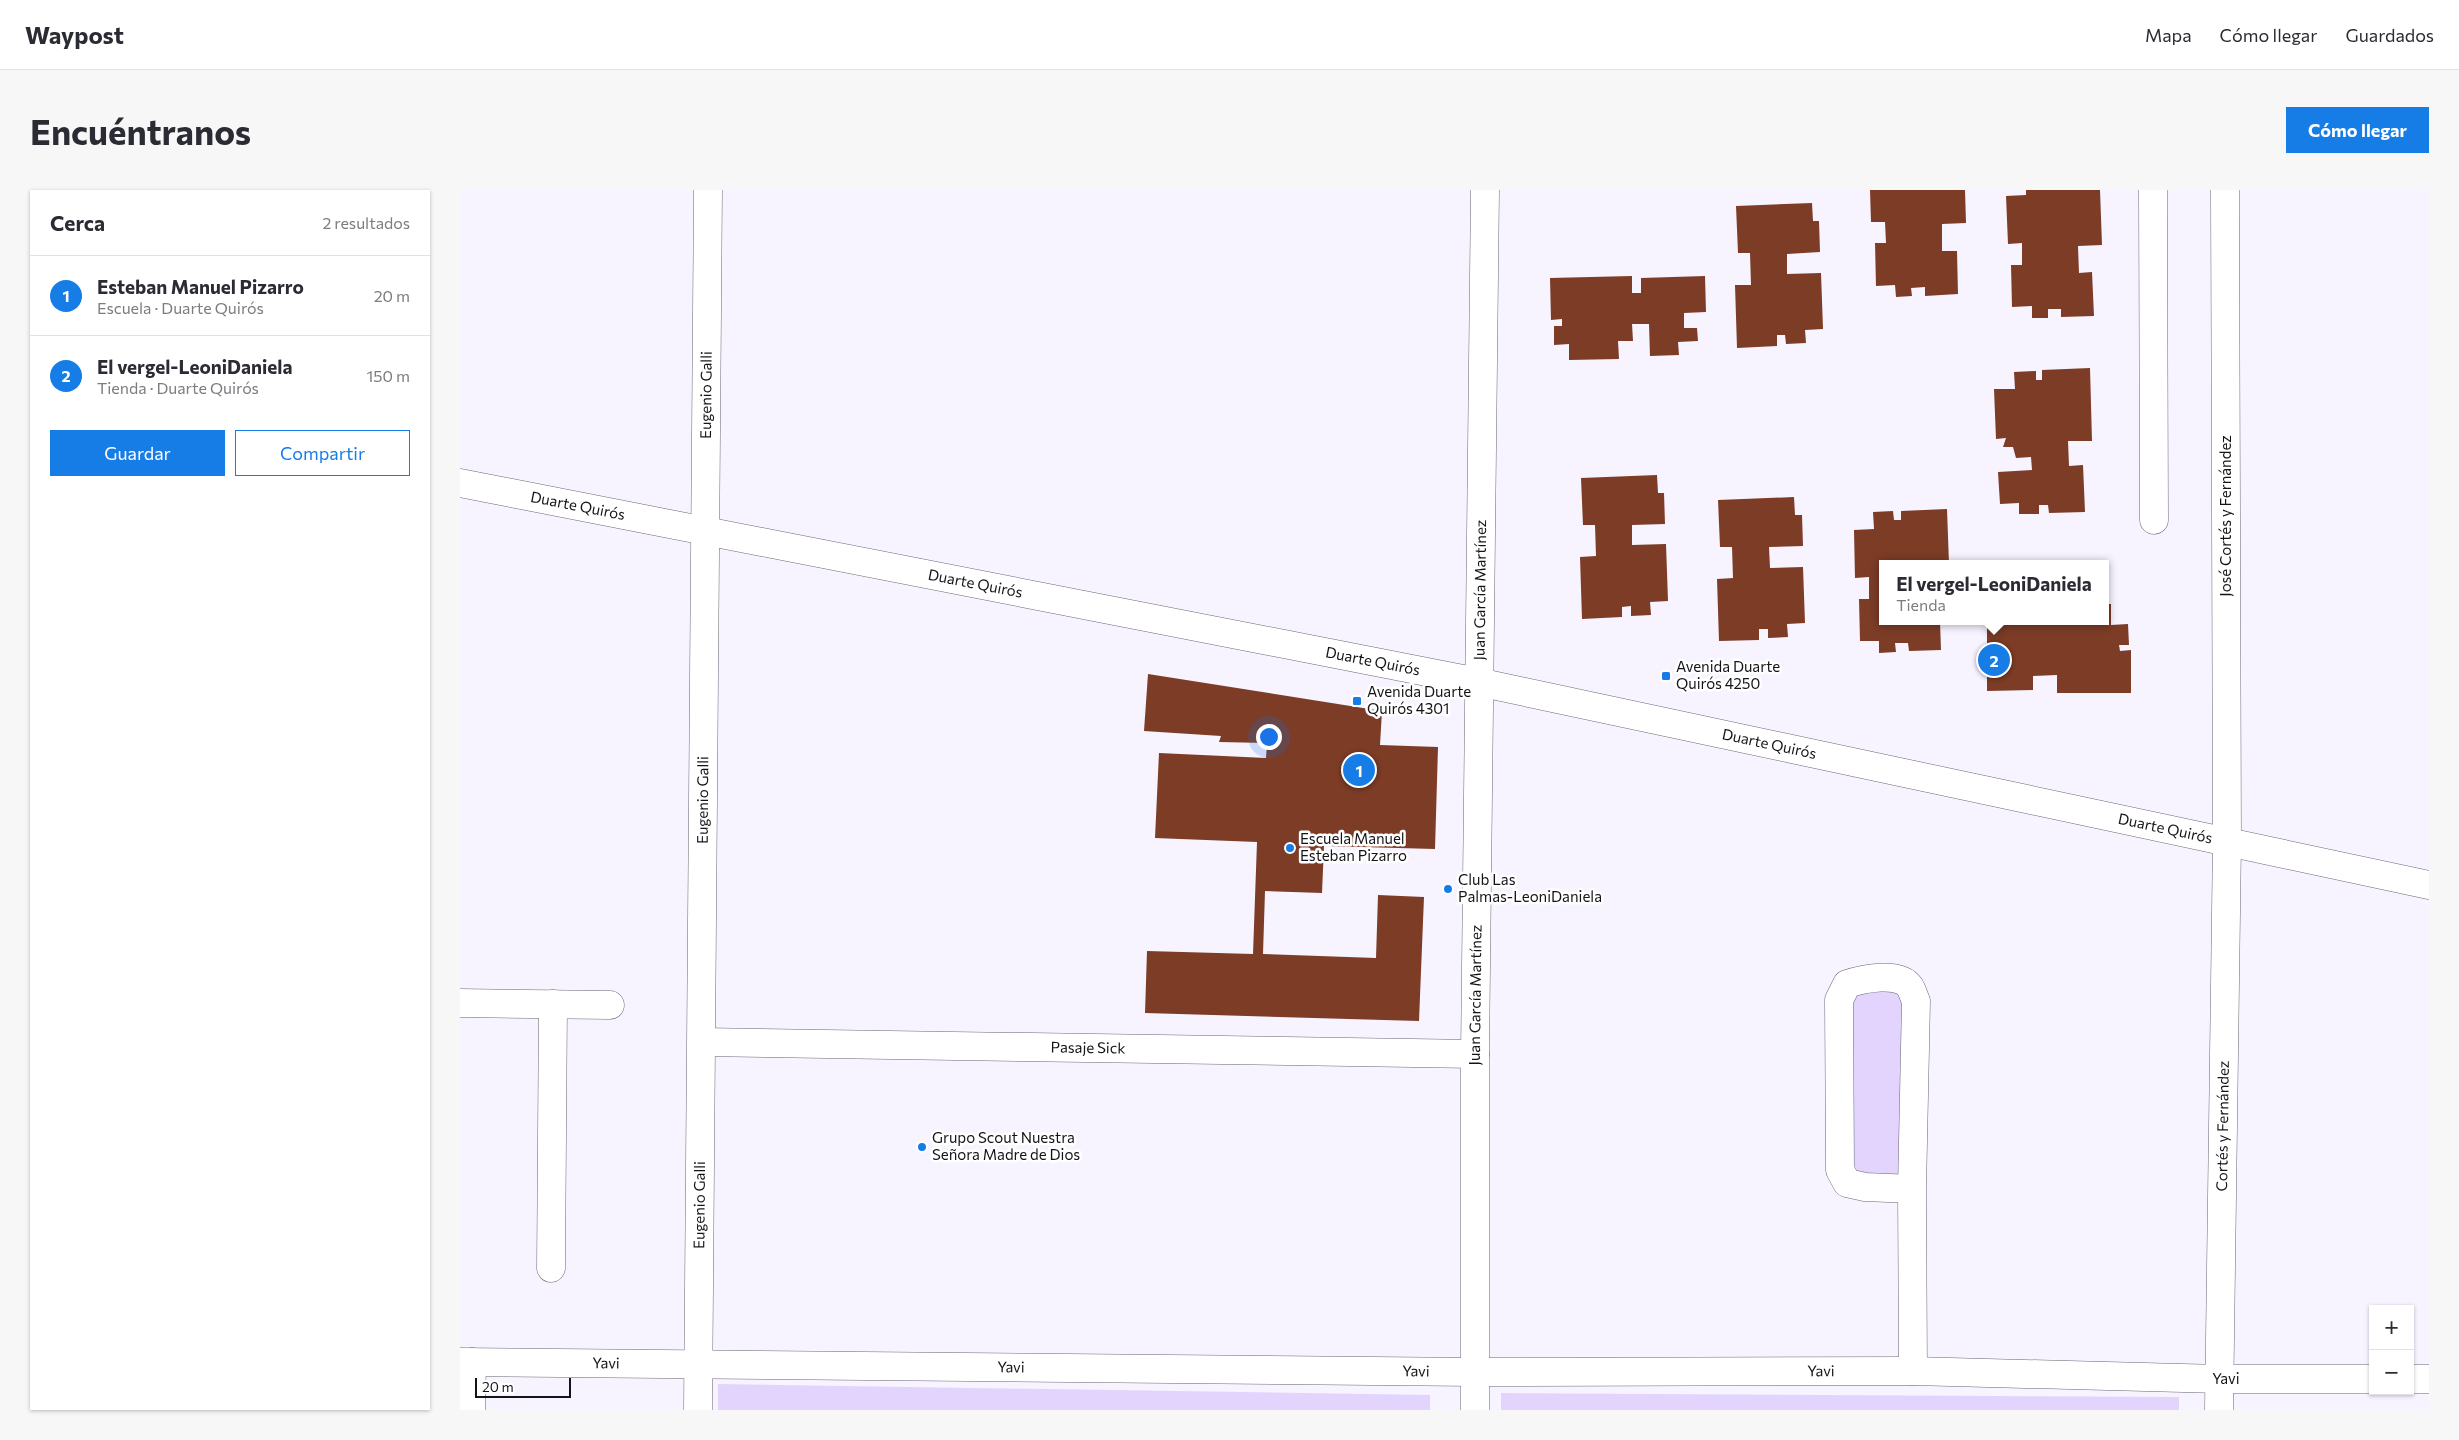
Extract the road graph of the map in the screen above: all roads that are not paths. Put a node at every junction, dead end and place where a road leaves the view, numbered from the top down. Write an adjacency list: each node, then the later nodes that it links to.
1 (708, 190): 7 (street, Eugenio Galli)
2 (1485, 190): 8 (street, Juan García Martínez)
3 (2153, 190): 6 (street)
4 (2225, 190): 9 (street, José Cortés y Fernández)
5 (460, 483): 7 (street, Duarte Quirós)
6 (2154, 520)
7 (707, 532): 8 (street, Duarte Quirós); 14 (street, Eugenio Galli)
8 (1478, 682): 9 (street, Duarte Quirós); 15 (street, Juan García Martínez)
9 (2227, 842): 10 (street, Duarte Quirós); 22 (street, Cortés y Fernández)
10 (2429, 885)
11 (460, 1003): 12 (street)
12 (553, 1004): 13 (street); 17 (street)
13 (610, 1005)
14 (702, 1042): 15 (street, Pasaje Sick); 19 (street, Eugenio Galli)
15 (1475, 1054): 21 (street, Juan García Martínez)
16 (1912, 1189): 16 (street); 20 (street)
17 (551, 1268)
18 (466, 1362): 19 (street, Yavi); 26 (street)
19 (699, 1364): 21 (street, Yavi); 27 (street, Eugenio Galli)
20 (1913, 1371): 21 (street, Yavi); 22 (street, Yavi)
21 (1476, 1372): 28 (street, Juan García Martínez)
22 (2220, 1379): 23 (street, Yavi); 29 (street, Cortés y Fernández)
23 (2369, 1379)
24 (2414, 1379): 25 (street)
25 (2429, 1379)
26 (471, 1410)
27 (698, 1410)
28 (1475, 1410)
29 (2219, 1410)

